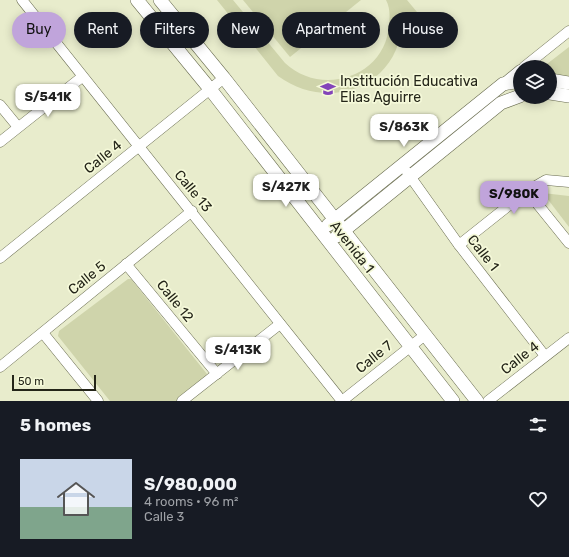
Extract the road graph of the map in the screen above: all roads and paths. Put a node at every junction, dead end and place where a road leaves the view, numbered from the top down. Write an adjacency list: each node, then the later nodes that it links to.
1 (22, 0): 6 (street, Calle 13)
2 (137, 0): 13 (street, Avenida 1)
3 (160, 0): 8 (street, Avenida 1)
4 (569, 31): 5 (street)
5 (533, 60)
6 (82, 76): 18 (street); 20 (street, Calle 13)
7 (513, 76): 12 (street)
8 (224, 78): 13 (street, Calle 4); 26 (street, Avenida 1)
9 (557, 81): 11 (street)
10 (513, 82): 12 (street)
11 (569, 82)
12 (503, 84): 21 (street)
13 (210, 89): 20 (street, Calle 4); 27 (street, Avenida 1)
14 (557, 94): 15 (street)
15 (569, 96)
16 (513, 99): 22 (street)
17 (0, 105): 18 (street)
18 (18, 127): 19 (street)
19 (0, 142)
20 (138, 147): 25 (street, Calle 13); 32 (street, Calle 4)
21 (402, 165): 22 (street, Calle 1); 26 (street)
22 (411, 176): 28 (street); 31 (street, Calle 1)
23 (569, 182): 24 (street)
24 (528, 191): 30 (street); 31 (street)
25 (192, 211): 33 (street, Calle 5); 34 (street, Calle 13)
26 (335, 220): 27 (street); 28 (street, Avenida 1)
27 (320, 231): 29 (street, Avenida 1)
28 (344, 231): 29 (street); 36 (street, Avenida 1)
29 (329, 242): 38 (street, Avenida 1)
30 (569, 243)
31 (459, 245): 39 (street, Calle 1)
32 (0, 258)
33 (126, 264): 35 (street, Calle 5); 41 (street, Calle 12)
34 (280, 324): 41 (street); 44 (street, Calle 13)
35 (43, 332): 40 (street, Calle 5); 42 (street)
36 (425, 334): 38 (street, Calle 7); 46 (street, Avenida 1)
37 (569, 338): 39 (street, Calle 4)
38 (410, 346): 44 (street, Calle 7); 45 (street, Avenida 1)
39 (545, 356): 47 (street, Calle 4)
40 (0, 367)
41 (217, 374): 43 (street)
42 (98, 401)
43 (182, 401)
44 (342, 401)
45 (453, 401)
46 (477, 401)
47 (488, 401)

